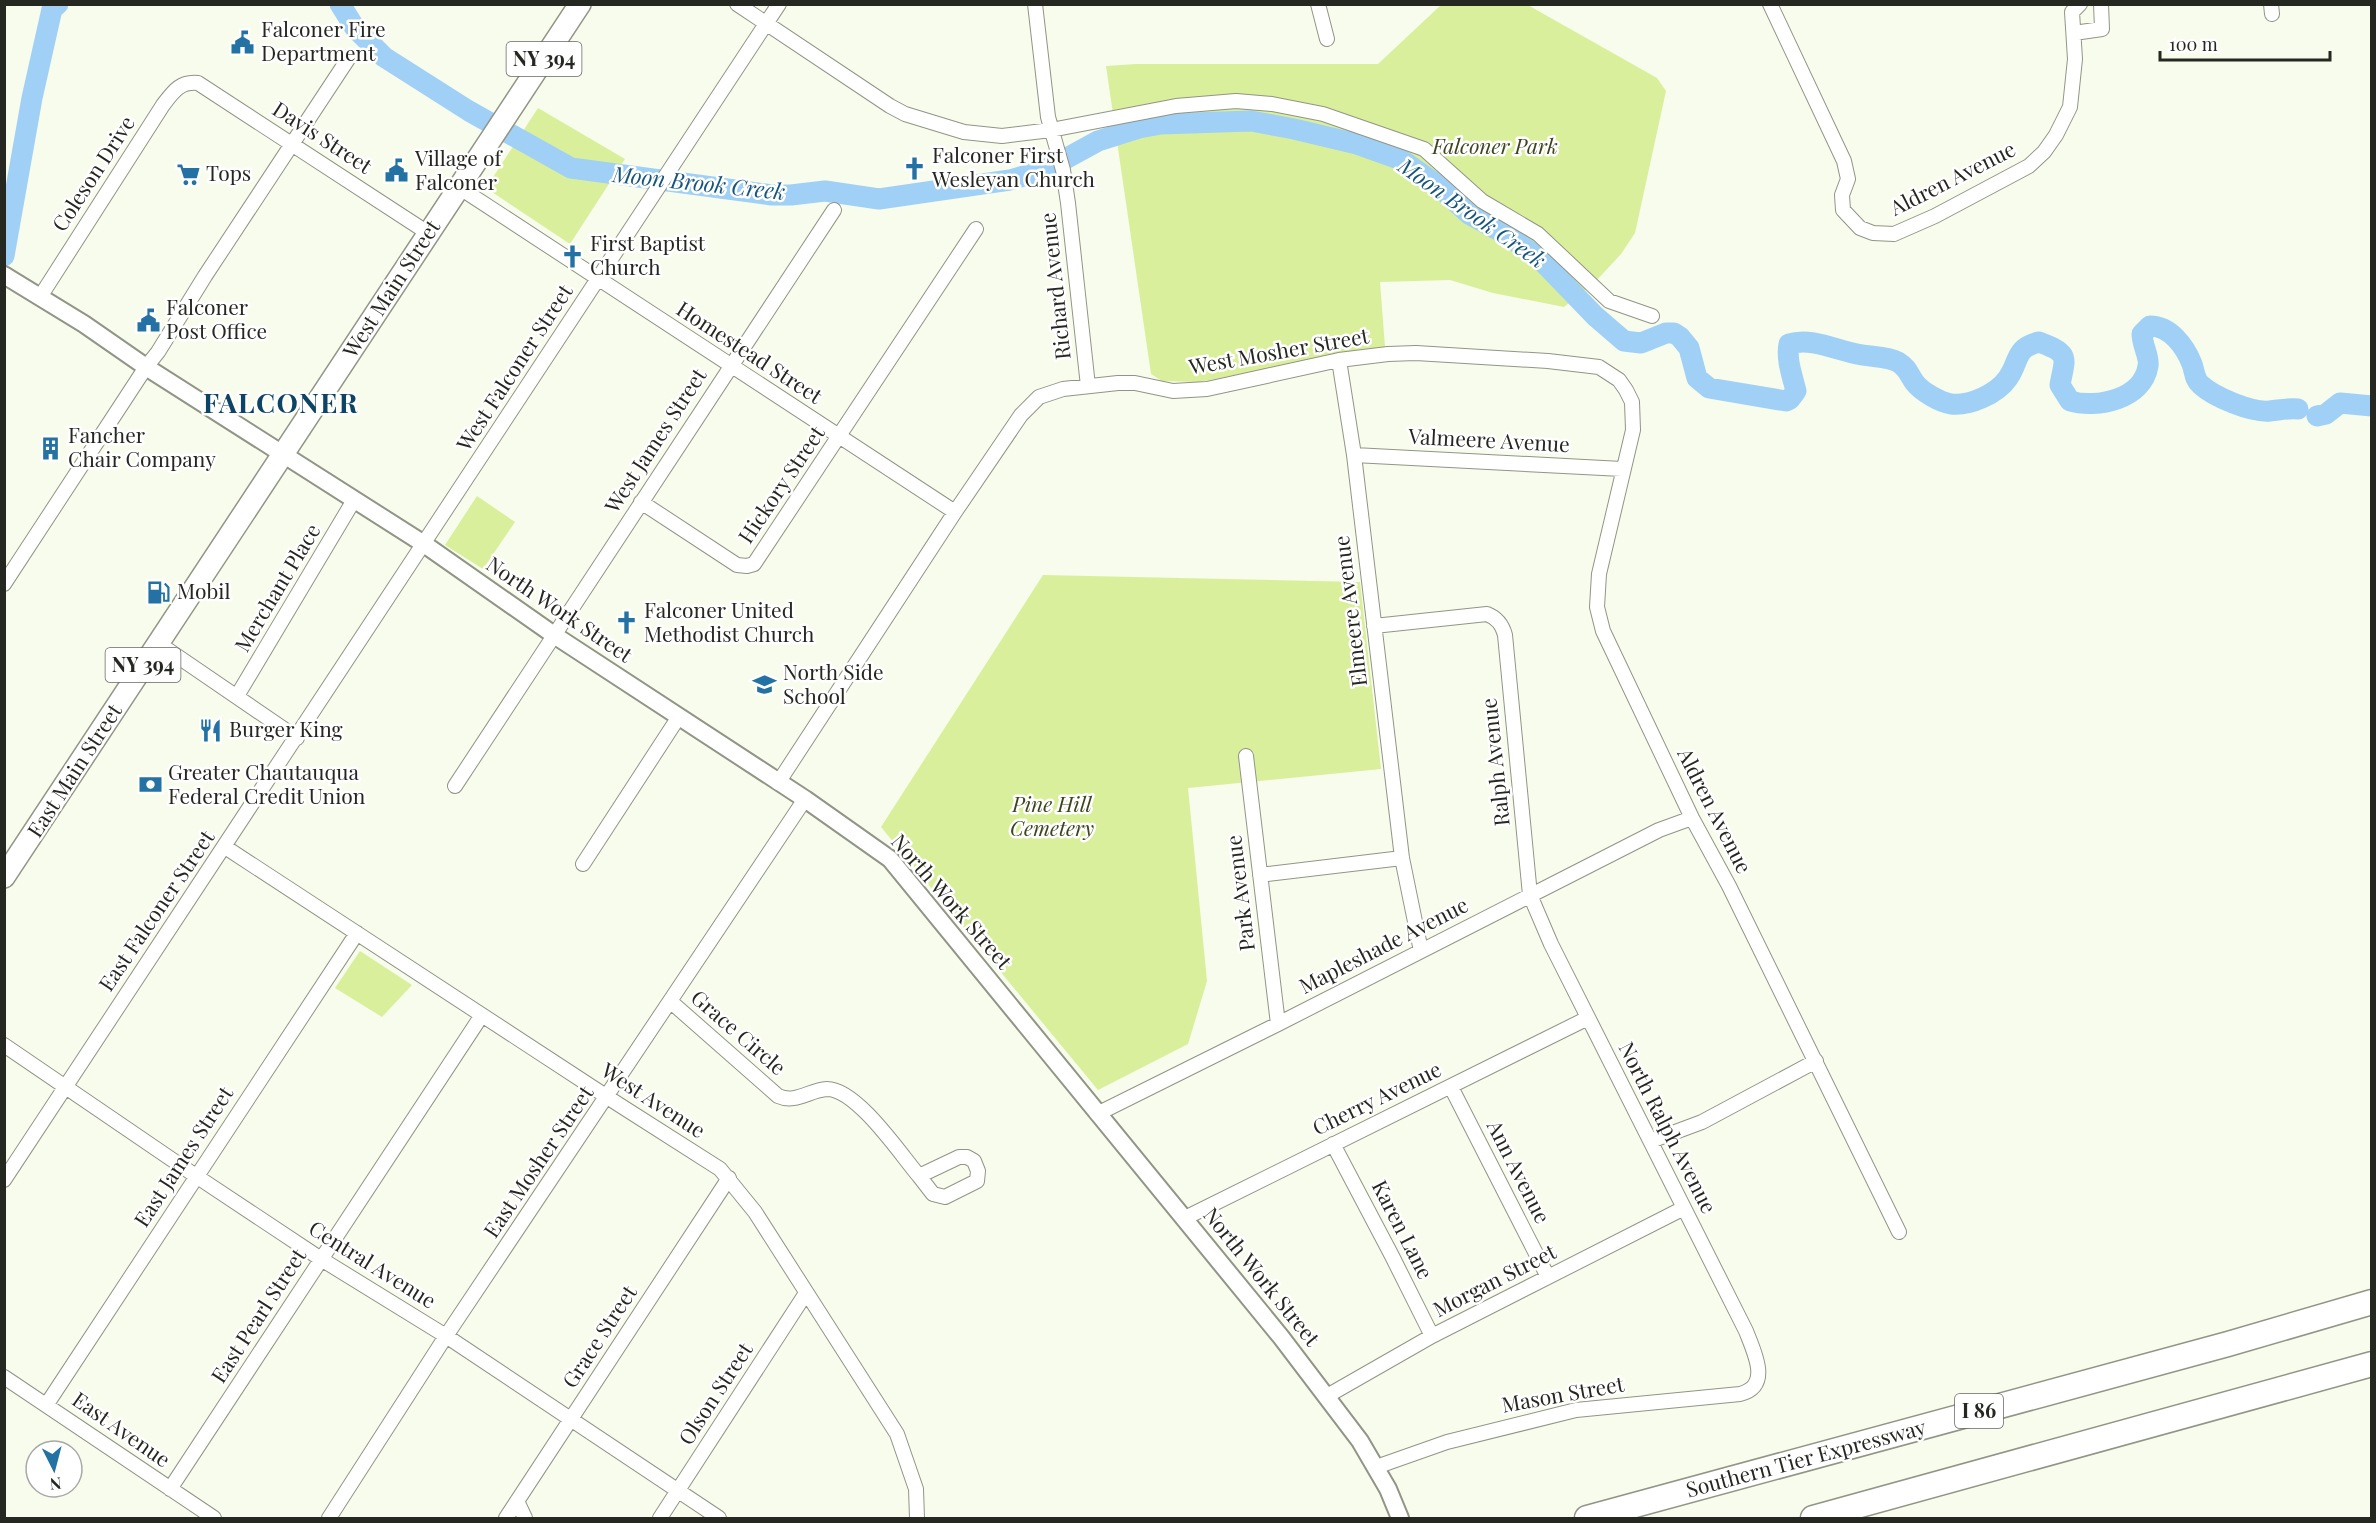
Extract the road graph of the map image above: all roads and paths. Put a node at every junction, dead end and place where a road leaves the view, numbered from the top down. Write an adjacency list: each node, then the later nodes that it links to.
1 (580, 4): 16 (main road, West Main Street / NY 394)
2 (737, 4): 9 (street)
3 (778, 4): 9 (street, West Falconer Street)
4 (1035, 4): 14 (street, Richard Avenue)
5 (1318, 4): 11 (street)
6 (1770, 4): 10 (street, Aldren Avenue)
7 (2080, 4): 10 (street, Aldren Avenue)
8 (2101, 4): 10 (street)
9 (767, 24): 14 (street); 21 (street, West Falconer Street)
10 (2074, 33)
11 (1327, 39)
12 (351, 56): 15 (street)
13 (191, 82): 15 (street, Davis Street); 22 (street, Coleson Drive)
14 (1051, 130): 23 (street); 27 (street, Richard Avenue)
15 (293, 145): 19 (street, Davis Street); 26 (street)
16 (460, 189): 19 (main road, West Main Street / NY 394); 21 (street, Homestead Street)
17 (834, 210): 25 (street, West James Street)
18 (976, 229): 29 (street, Hickory Street)
19 (428, 233): 30 (main road, West Main Street / NY 394)
20 (11, 279): 22 (street, North Work Street)
21 (598, 280): 25 (street, Homestead Street); 36 (street, West Falconer Street)
22 (40, 297): 26 (street, North Work Street)
23 (1652, 316)
24 (1339, 360): 27 (street, West Mosher Street); 28 (street, West Mosher Street); 31 (street, Elmeere Avenue)
25 (730, 366): 29 (street, Homestead Street); 34 (street, West James Street)
26 (146, 367): 30 (street, North Work Street); 37 (street)
27 (1088, 386): 35 (street, West Mosher Street)
28 (1626, 390): 32 (street, Aldren Avenue)
29 (839, 438): 34 (street, Hickory Street); 35 (street, Homestead Street)
30 (285, 454): 33 (street, North Work Street); 40 (main road, East Main Street / NY 394)
31 (1354, 455): 32 (street, Valmeere Avenue); 38 (street, Elmeere Avenue)
32 (1622, 469): 48 (street, Aldren Avenue)
33 (354, 500): 36 (street, North Work Street); 41 (street, Merchant Place)
34 (641, 502): 39 (street, West James Street)
35 (955, 512): 45 (street, West Mosher Street)
36 (424, 544): 39 (street, North Work Street); 43 (street, East Falconer Street)
37 (4, 584)
38 (1374, 627): 50 (street, Elmeere Avenue); 54 (street, Ralph Avenue)
39 (554, 635): 42 (street, North Work Street); 46 (street)
40 (158, 643): 41 (street); 51 (main road, East Main Street / NY 394)
41 (237, 696): 43 (street)
42 (678, 718): 45 (street, North Work Street); 52 (street)
43 (297, 738): 49 (street, East Falconer Street)
44 (1246, 756): 53 (street, Park Avenue)
45 (778, 783): 47 (street, North Work Street)
46 (455, 786)
47 (804, 800): 57 (street, East Mosher Street); 66 (street, North Work Street)
48 (1692, 818): 54 (street, Mapleshade Avenue); 62 (street, Aldren Avenue)
49 (225, 847): 55 (street, West Avenue); 64 (street, East Falconer Street)
50 (1402, 858): 53 (street); 56 (street, Elmeere Avenue)
51 (8, 863)
52 (583, 864)
53 (1260, 875): 60 (street, Park Avenue)
54 (1530, 895): 56 (street, Mapleshade Avenue); 59 (street, North Ralph Avenue)
55 (357, 933): 58 (street, West Avenue); 69 (street, East James Street)
56 (1421, 951): 60 (street, Mapleshade Avenue)
57 (670, 1001): 65 (street, East Mosher Street); 70 (street, Grace Circle)
58 (482, 1016): 65 (street, West Avenue); 76 (street, East Pearl Street)
59 (1588, 1018): 63 (street, Cherry Avenue); 67 (street, North Ralph Avenue)
60 (1278, 1024): 66 (street, Mapleshade Avenue)
61 (4, 1045): 64 (street, Central Avenue)
62 (1816, 1061): 67 (street); 75 (street, Aldren Avenue)
63 (1451, 1087): 68 (street, Cherry Avenue); 77 (street, Ann Avenue)
64 (65, 1088): 69 (street, Central Avenue); 72 (street, East Falconer Street)
65 (608, 1097): 71 (street, West Avenue); 80 (street, East Mosher Street)
66 (1097, 1114): 74 (street, North Work Street)
67 (1651, 1141): 73 (street, North Ralph Avenue)
68 (1333, 1144): 74 (street, Cherry Avenue); 81 (street, Karen Lane)
69 (196, 1176): 76 (street, Central Avenue); 86 (street, East James Street)
70 (919, 1176)
71 (729, 1178): 78 (street, West Avenue); 87 (street, Grace Street)
72 (4, 1180)
73 (1684, 1208): 77 (street, Morgan Street); 84 (street, North Ralph Avenue)
74 (1185, 1218): 85 (street, North Work Street)
75 (1899, 1232)
76 (321, 1259): 80 (street, Central Avenue); 89 (street, East Pearl Street)
77 (1548, 1277): 81 (street, Morgan Street)
78 (806, 1293): 90 (street, Olson Street); 92 (street, West Avenue)
79 (2372, 1302): 100 (highway, Southern Tier Expressway / I 86)
80 (446, 1336): 87 (street, Central Avenue); 94 (street, East Mosher Street)
81 (1432, 1336): 85 (street, Morgan Street)
82 (2372, 1364): 101 (highway)
83 (4, 1377): 86 (street, East Avenue)
84 (1758, 1381): 88 (street, Mason Street)
85 (1327, 1396): 88 (street, North Work Street)
86 (47, 1404): 89 (street, East Avenue)
87 (571, 1419): 90 (street, Central Avenue); 91 (street, Grace Street)
88 (1376, 1467): 99 (street, North Work Street)
89 (170, 1489): 93 (street, East Avenue)
90 (678, 1491): 97 (street, Olson Street); 98 (street, Central Avenue)
91 (517, 1501): 95 (street, Grace Street); 96 (street)
92 (917, 1517)
93 (214, 1518)
94 (329, 1518)
95 (506, 1518)
96 (525, 1518)
97 (660, 1518)
98 (719, 1518)
99 (1400, 1518)
100 (1587, 1518)
101 (1813, 1518)

